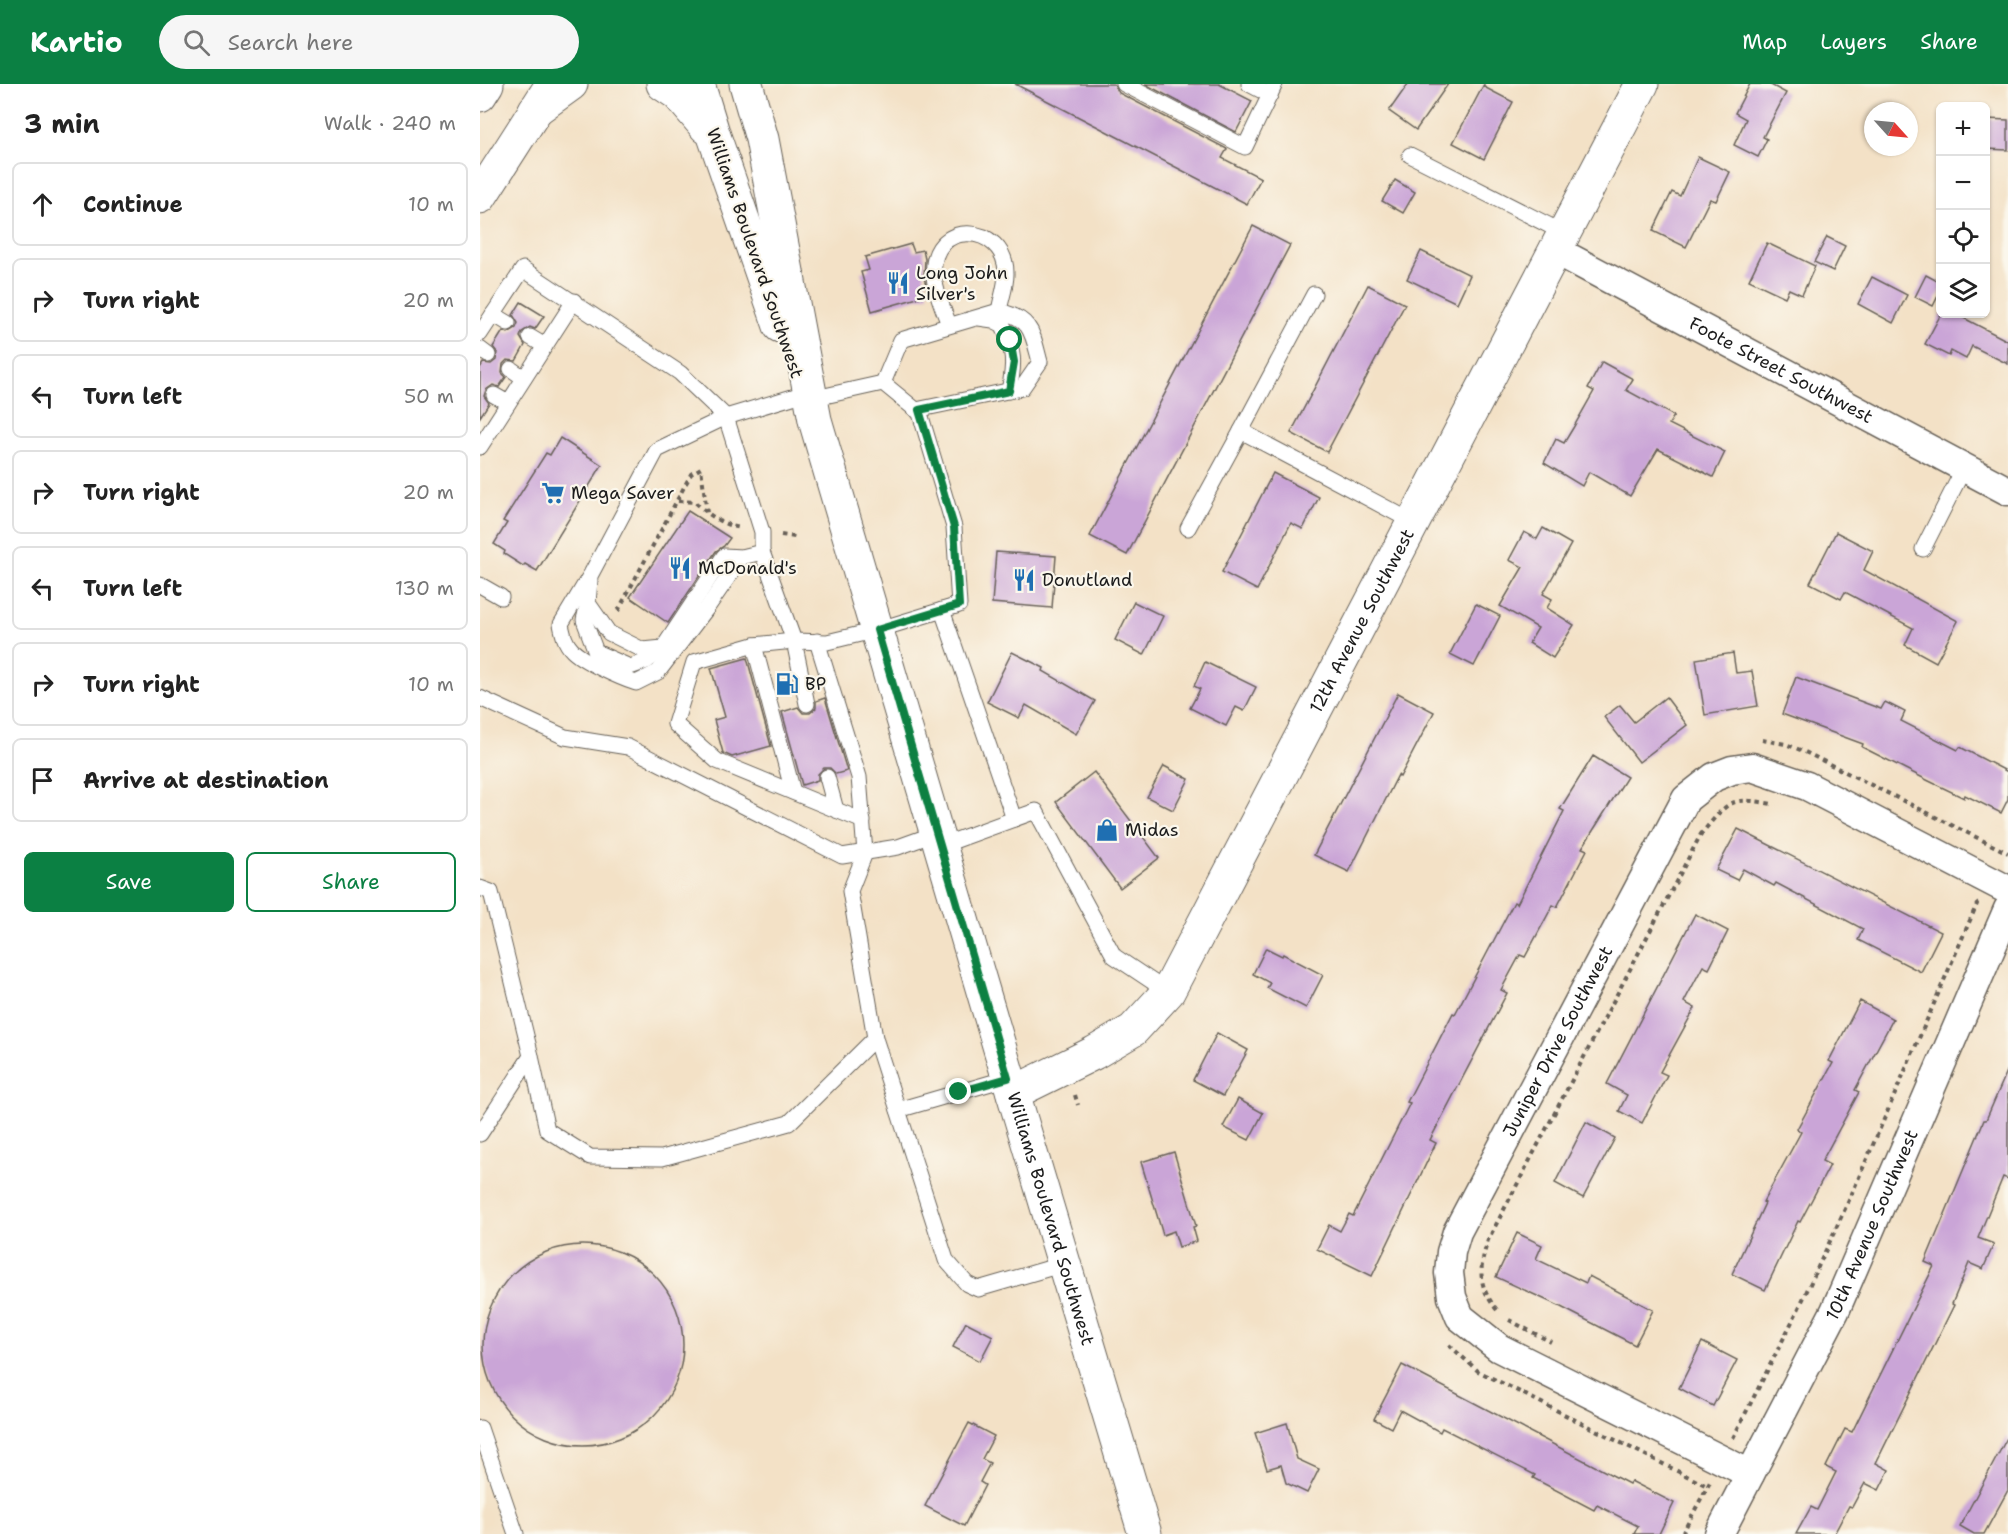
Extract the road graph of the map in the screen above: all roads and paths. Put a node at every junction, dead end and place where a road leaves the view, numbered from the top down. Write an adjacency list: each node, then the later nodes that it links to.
1 (487, 84): 11 (main road)
2 (572, 84): 12 (main road)
3 (663, 84): 13 (main road)
4 (698, 84): 13 (main road, Williams Boulevard Southwest)
5 (746, 84): 14 (main road, Williams Boulevard Southwest)
6 (754, 84): 14 (main road)
7 (1124, 84): 10 (lane)
8 (1250, 84): 10 (lane)
9 (1642, 84): 17 (main road, 12th Avenue Southwest)
10 (1272, 89)
11 (480, 95)
12 (544, 97): 16 (main road)
13 (714, 136): 33 (main road, Williams Boulevard Southwest)
14 (762, 139): 33 (main road, Williams Boulevard Southwest)
15 (1410, 155): 17 (lane)
16 (480, 197)
17 (1560, 242): 40 (street, Foote Street Southwest); 44 (main road, 12th Avenue Southwest)
18 (1314, 294): 38 (lane)
19 (574, 301): 21 (lane); 27 (lane); 36 (lane)
20 (999, 311): 22 (lane); 24 (lane); 31 (lane)
21 (493, 314): 23 (lane); 25 (lane)
22 (976, 318): 24 (lane); 31 (lane)
23 (508, 323)
24 (949, 325): 30 (lane)
25 (480, 334)
26 (530, 337): 27 (lane)
27 (545, 346): 29 (lane)
28 (511, 369): 29 (lane)
29 (524, 378): 34 (lane)
30 (883, 383): 33 (lane); 35 (lane)
31 (1009, 391): 35 (lane)
32 (494, 395): 34 (lane)
33 (810, 401): 36 (lane); 57 (main road, Williams Boulevard Southwest)
34 (508, 402): 37 (lane)
35 (919, 410): 55 (lane)
36 (726, 417): 46 (lane); 51 (lane)
37 (486, 425): 39 (lane)
38 (1241, 431): 44 (lane); 45 (lane)
39 (480, 447)
40 (1964, 468): 41 (street, Foote Street Southwest); 48 (lane)
41 (2008, 490)
42 (678, 501): 43 (path); 43 (path); 56 (path)
43 (707, 513): 46 (path)
44 (1413, 522): 78 (main road, 12th Avenue Southwest)
45 (1188, 528)
46 (762, 532): 47 (path); 49 (lane)
47 (795, 537)
48 (1923, 549)
49 (762, 552): 50 (lane); 58 (lane)
50 (742, 557): 51 (lane); 61 (lane)
51 (591, 573): 54 (lane)
52 (480, 585): 53 (lane)
53 (501, 597)
54 (588, 603): 56 (lane); 61 (lane)
55 (942, 610): 57 (lane); 69 (lane)
56 (601, 622): 61 (lane)
57 (877, 630): 59 (lane); 71 (main road, Williams Boulevard Southwest)
58 (794, 641): 59 (lane); 60 (lane); 63 (lane)
59 (817, 641): 70 (lane)
60 (754, 645): 66 (lane); 66 (lane)
61 (663, 648)
62 (480, 698): 72 (lane)
63 (807, 704)
64 (1759, 740): 73 (path)
65 (827, 777): 68 (lane)
66 (793, 792): 68 (lane)
67 (1778, 805): 88 (path)
68 (836, 810): 70 (lane)
69 (1014, 819): 71 (lane); 78 (lane)
70 (863, 820): 72 (lane)
71 (938, 840): 72 (lane); 81 (main road, Williams Boulevard Southwest)
72 (865, 853): 79 (lane)
73 (2008, 853)
74 (480, 888): 80 (lane)
75 (2008, 890): 91 (street, Juniper Drive Southwest)
76 (1967, 898): 90 (path)
77 (2008, 909): 91 (street, 10th Avenue Southwest)
78 (1168, 992): 81 (main road, 12th Avenue Southwest)
79 (875, 1038): 80 (lane); 84 (lane)
80 (531, 1056): 85 (lane)
81 (1010, 1086): 84 (lane); 86 (main road, Williams Boulevard Southwest)
82 (1075, 1095): 83 (path)
83 (1078, 1105)
84 (898, 1110): 86 (lane)
85 (480, 1134)
86 (1064, 1264): 94 (main road, Williams Boulevard Southwest)
87 (1444, 1337): 92 (path)
88 (1554, 1343)
89 (480, 1428): 93 (lane)
90 (1734, 1435)
91 (1750, 1474): 95 (street, 10th Avenue Southwest)
92 (1707, 1486)
93 (516, 1534)
94 (1145, 1534)
95 (1719, 1534)

